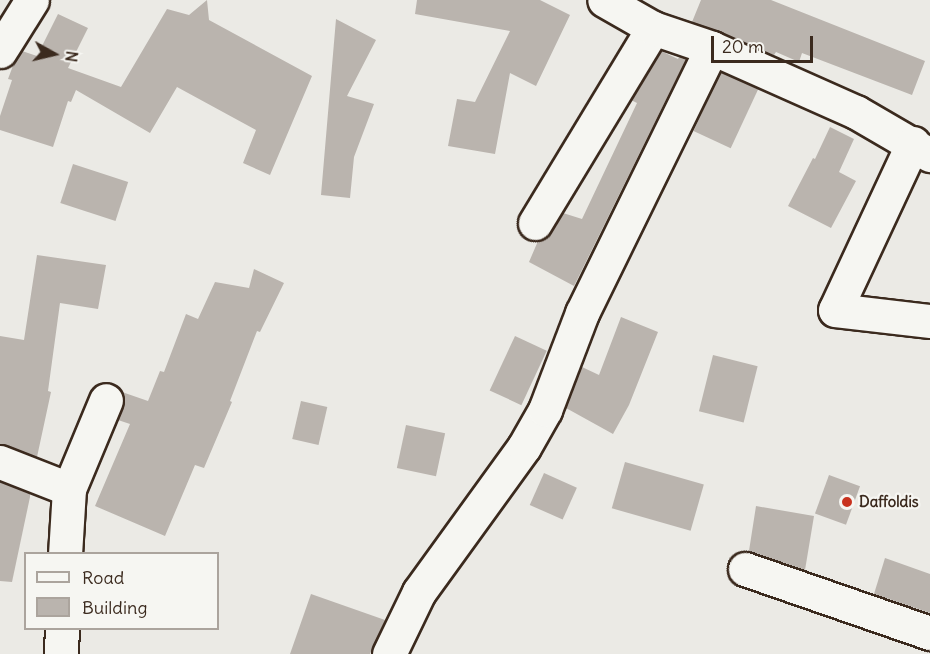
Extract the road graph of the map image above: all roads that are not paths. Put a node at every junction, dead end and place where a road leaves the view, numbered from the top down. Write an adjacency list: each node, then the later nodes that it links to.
1 (32, 0): 5 (street)
2 (604, 0): 3 (street)
3 (653, 28): 4 (street); 7 (street)
4 (712, 48): 6 (street); 17 (street)
5 (0, 51)
6 (922, 149): 8 (street)
7 (535, 223)
8 (930, 321)
9 (106, 400): 11 (street)
10 (0, 462): 11 (street)
11 (69, 489): 12 (street)
12 (65, 552)
13 (745, 569): 15 (street)
14 (62, 630): 16 (street)
15 (930, 633)
16 (61, 654)
17 (389, 654)

